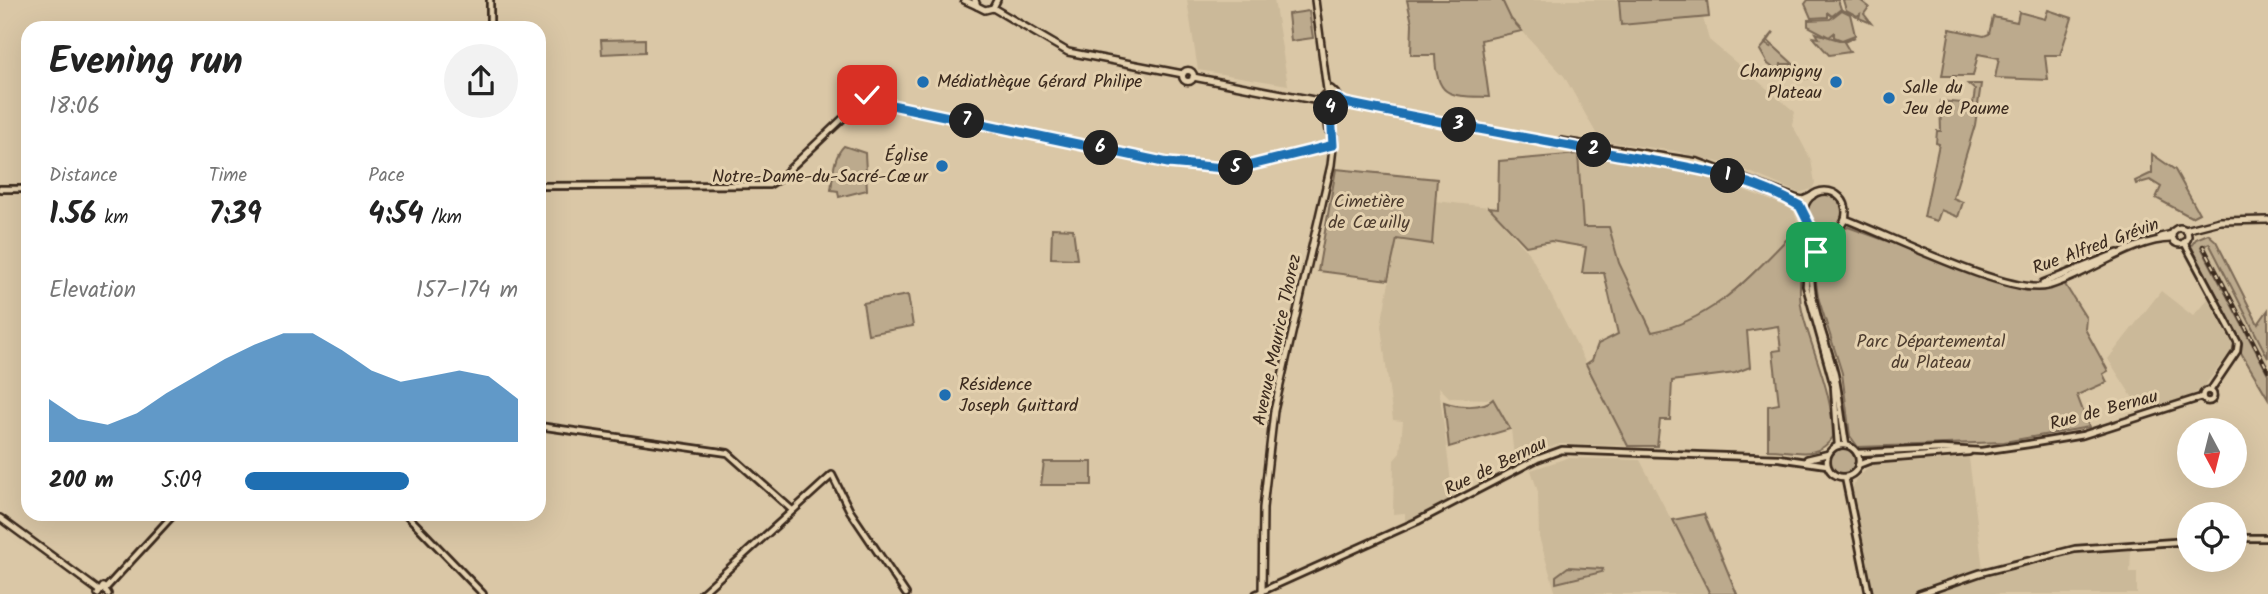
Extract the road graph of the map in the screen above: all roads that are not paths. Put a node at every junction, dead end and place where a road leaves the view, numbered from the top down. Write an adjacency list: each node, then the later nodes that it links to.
1 (490, 0): 7 (street)
2 (964, 0): 5 (main road)
3 (996, 0): 6 (main road)
4 (1315, 0): 8 (main road, Avenue Maurice Thorez)
5 (976, 3): 6 (main road)
6 (993, 8): 8 (main road)
7 (490, 21)
8 (1326, 99): 9 (main road); 9 (main road); 13 (main road, Avenue Maurice Thorez)
9 (1338, 99): 12 (main road)
10 (868, 100): 11 (street); 11 (street); 13 (street)
11 (859, 103): 14 (street)
12 (1537, 138): 17 (main road); 18 (main road)
13 (1333, 145): 45 (main road, Avenue Maurice Thorez)
14 (546, 186)
15 (0, 189): 16 (street)
16 (21, 189)
17 (1812, 196): 18 (main road); 19 (main road)
18 (1804, 212): 21 (main road)
19 (1845, 219): 21 (main road); 22 (main road, Rue Alfred Grévin)
20 (2268, 222): 23 (main road, Rue Alfred Grévin)
21 (1820, 232): 27 (street); 28 (street)
22 (2173, 237): 23 (main road, Rue Alfred Grévin); 23 (main road, Rue Alfred Grévin)
23 (2186, 237): 24 (street)
24 (2210, 391): 25 (street); 25 (street)
25 (2202, 397): 29 (street, Rue de Bernau)
26 (546, 427): 36 (street)
27 (1846, 445): 28 (street); 30 (street)
28 (1838, 446): 31 (street)
29 (1970, 451): 30 (street, Rue de Bernau); 34 (street, Rue de Bernau)
30 (1857, 453): 34 (street)
31 (1828, 454): 32 (street, Rue de Bernau); 33 (street)
32 (1802, 459): 33 (street, Rue de Bernau); 45 (street, Rue de Bernau)
33 (1827, 465): 35 (street)
34 (1858, 465): 35 (street)
35 (1845, 477): 49 (street)
36 (792, 510): 47 (street); 48 (street)
37 (0, 518): 44 (main road)
38 (168, 521): 43 (street)
39 (412, 521): 46 (street)
40 (2247, 538): 41 (street)
41 (2268, 538)
42 (2177, 542): 50 (street)
43 (107, 591): 44 (main road)
44 (98, 592)
45 (1260, 593)
46 (483, 594)
47 (701, 594)
48 (906, 594)
49 (1869, 594)
50 (1919, 594)

